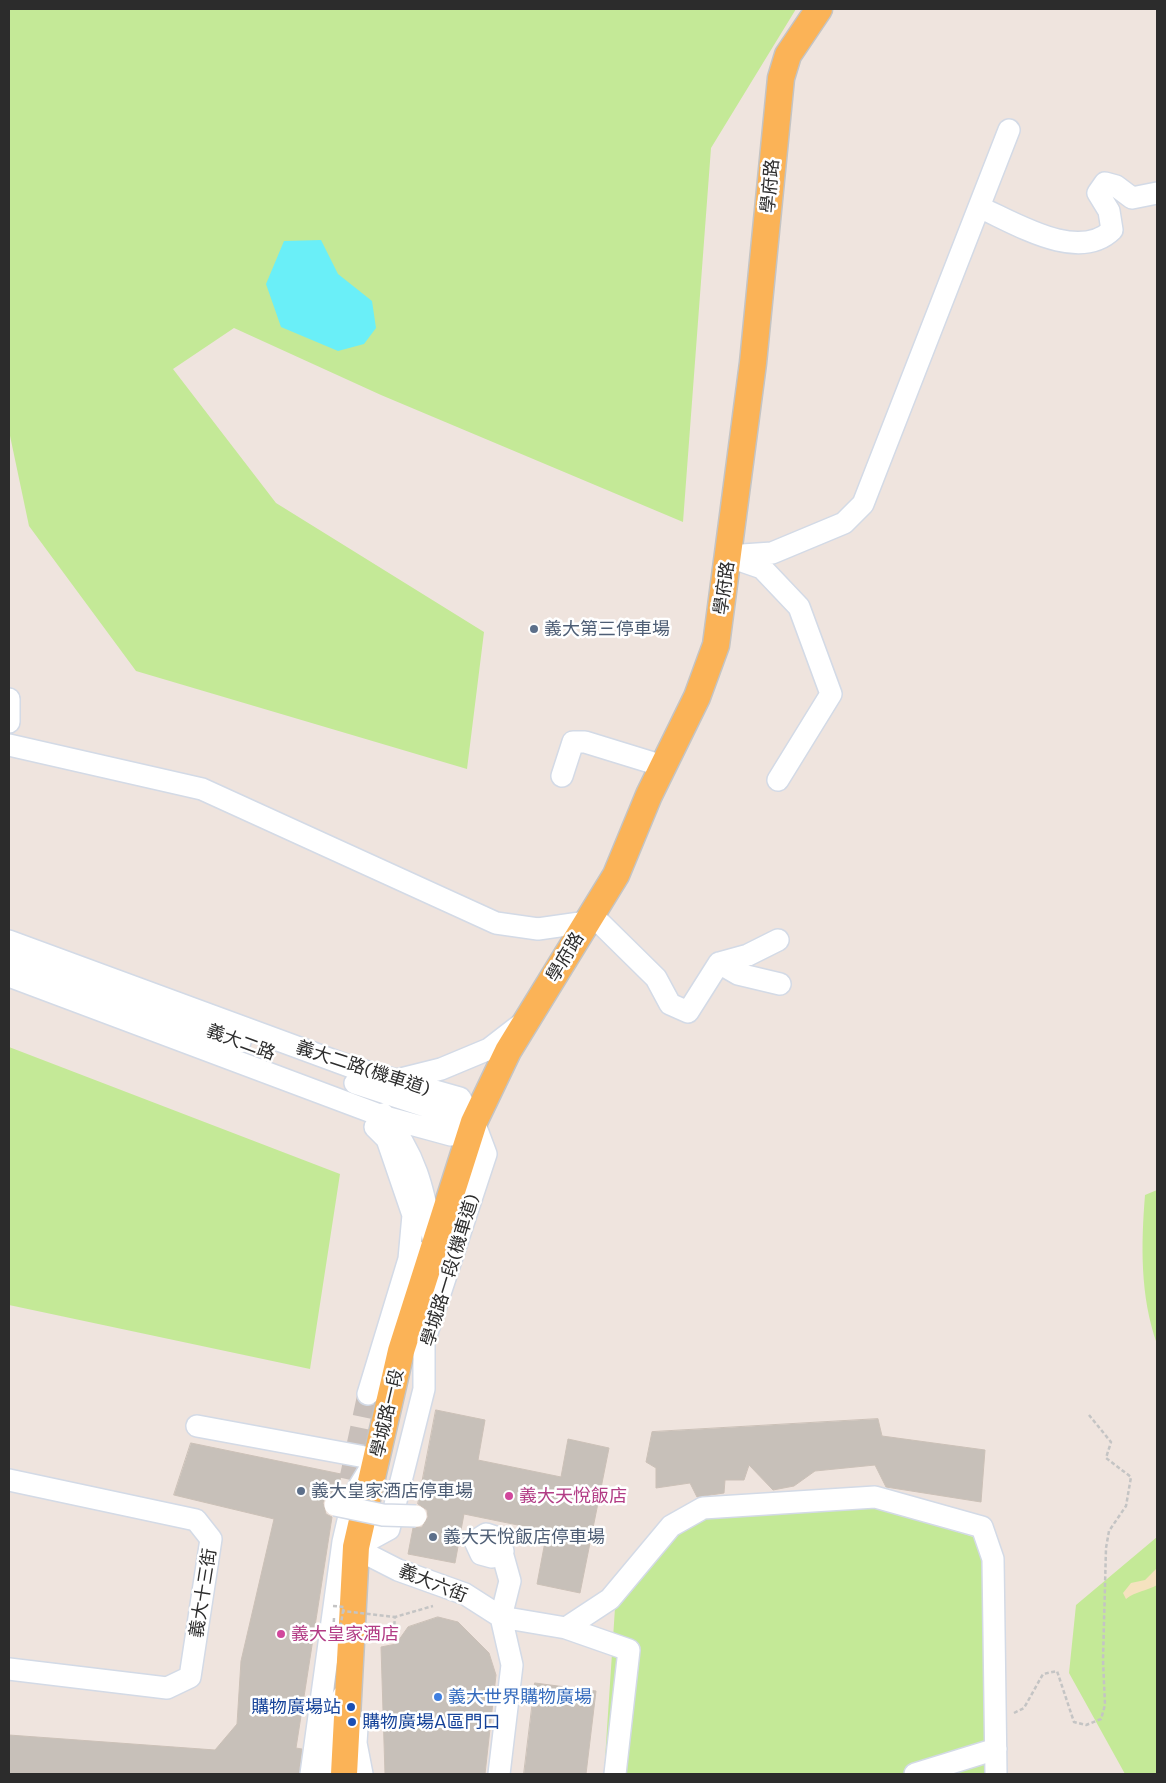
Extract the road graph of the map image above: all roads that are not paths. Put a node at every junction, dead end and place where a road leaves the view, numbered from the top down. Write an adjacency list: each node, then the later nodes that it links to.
1 (819, 9): 5 (main road, 學府路)
2 (1010, 130): 4 (street)
3 (1157, 193): 4 (street)
4 (979, 207): 5 (street)
5 (728, 556): 9 (main road, 學府路); 11 (street)
6 (9, 699): 7 (street)
7 (9, 722)
8 (9, 744): 12 (street)
9 (663, 766): 10 (street); 12 (main road, 學府路)
10 (562, 776)
11 (778, 780)
12 (589, 918): 16 (street); 19 (main road, 學府路)
13 (778, 940): 16 (street)
14 (9, 941): 20 (street, 義大二路(機車道))
15 (9, 959): 21 (street, 義大二路)
16 (719, 963): 18 (street)
17 (9, 976): 22 (street, 義大二路(機車道))
18 (780, 984)
19 (526, 1020): 20 (street); 24 (main road, 學府路)
20 (396, 1080): 21 (street); 24 (street, 義大二路(機車道))
21 (356, 1084): 23 (street); 24 (street, 義大二路)
22 (355, 1105): 23 (street, 義大二路(機車道)); 26 (street, 義大二路(機車道))
23 (385, 1117): 24 (street, 義大二路(機車道)); 25 (street)
24 (474, 1122): 25 (main road, 學城路一段); 35 (street, 學城路一段(機車道))
25 (435, 1248): 26 (street, 學城路一段(機車道)); 27 (main road, 學城路一段)
26 (409, 1259): 28 (street)
27 (415, 1310): 30 (main road, 學城路一段); 33 (street)
28 (368, 1394)
29 (198, 1426): 30 (street)
30 (376, 1459): 35 (main road, 學城路一段)
31 (9, 1480): 39 (street, 義大十三街)
32 (335, 1506): 33 (street, bridge)
33 (383, 1515): 34 (street, bridge)
34 (416, 1516)
35 (349, 1545): 37 (street, 義大六街); 40 (main road, 學城路一段); 42 (street)
36 (503, 1551): 37 (street)
37 (501, 1617): 38 (street); 46 (street)
38 (566, 1628): 41 (street); 47 (street)
39 (9, 1669)
40 (347, 1734): 43 (street); 44 (main road, 學城路一段); 45 (street)
41 (996, 1749): 48 (street); 49 (street)
42 (311, 1774)
43 (330, 1774)
44 (344, 1774)
45 (362, 1774)
46 (499, 1774)
47 (615, 1774)
48 (916, 1774)
49 (996, 1774)

